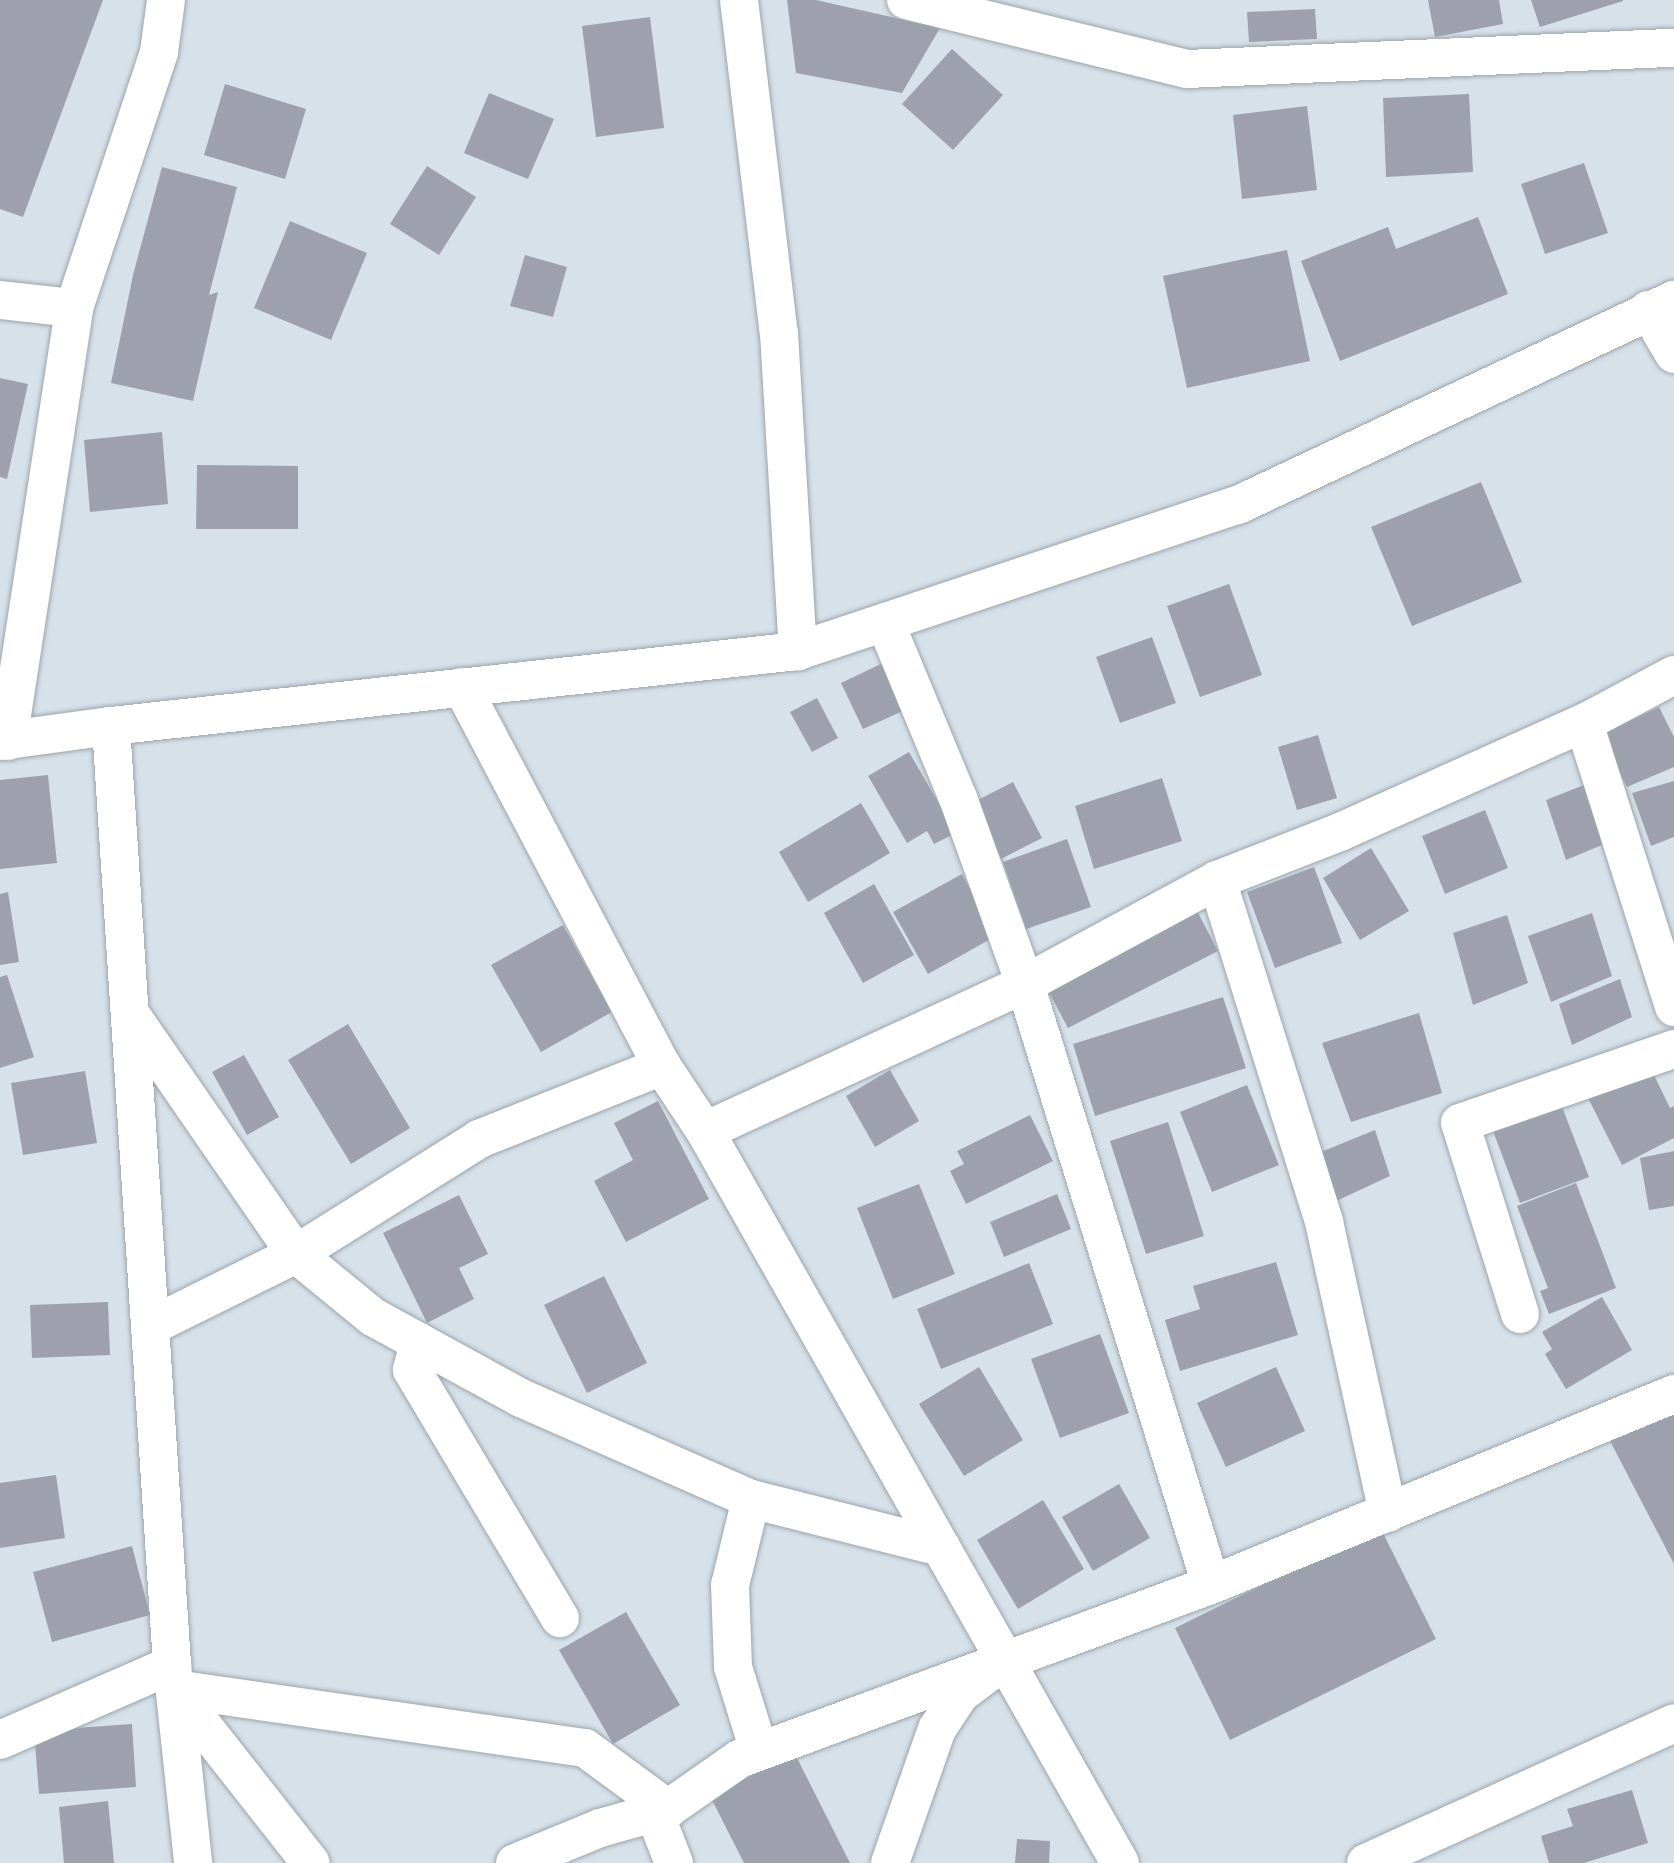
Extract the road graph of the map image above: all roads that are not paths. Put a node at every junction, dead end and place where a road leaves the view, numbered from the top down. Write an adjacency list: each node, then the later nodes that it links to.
1 (166, 0): 7 (street)
2 (739, 0): 10 (street)
3 (905, 0): 4 (street)
4 (1674, 48)
5 (0, 300): 7 (street)
6 (1661, 305): 8 (street); 9 (street)
7 (74, 308): 15 (street)
8 (1674, 354)
9 (885, 622): 10 (street); 17 (street)
10 (798, 651): 12 (street)
11 (1674, 676): 13 (street)
12 (462, 687): 14 (street); 21 (street)
13 (1584, 723): 16 (street); 18 (street)
14 (111, 726): 15 (street); 19 (street)
15 (4, 741)
16 (1217, 880): 17 (street); 29 (street)
17 (1025, 984): 22 (street); 31 (street)
18 (1674, 1007)
19 (130, 1013): 23 (street); 25 (street)
20 (1674, 1049): 24 (street)
21 (662, 1066): 22 (street); 23 (street)
22 (705, 1131): 30 (street)
23 (296, 1254): 25 (street); 26 (street)
24 (1520, 1314)
25 (150, 1326): 34 (street)
26 (419, 1342): 28 (street); 32 (street)
27 (1674, 1395): 29 (street)
28 (751, 1499): 30 (street); 37 (street)
29 (1388, 1513): 31 (street)
30 (941, 1547): 33 (street)
31 (1211, 1585): 33 (street)
32 (560, 1618)
33 (1006, 1661): 37 (street); 44 (street); 45 (street)
34 (175, 1682): 36 (street); 38 (street); 40 (street); 41 (street)
35 (1674, 1723): 39 (street)
36 (0, 1740)
37 (759, 1751): 38 (street)
38 (668, 1809): 42 (street); 43 (street)
39 (1433, 1849): 46 (street)
40 (193, 1863)
41 (311, 1863)
42 (515, 1863)
43 (674, 1863)
44 (890, 1863)
45 (1120, 1863)
46 (1366, 1863)

